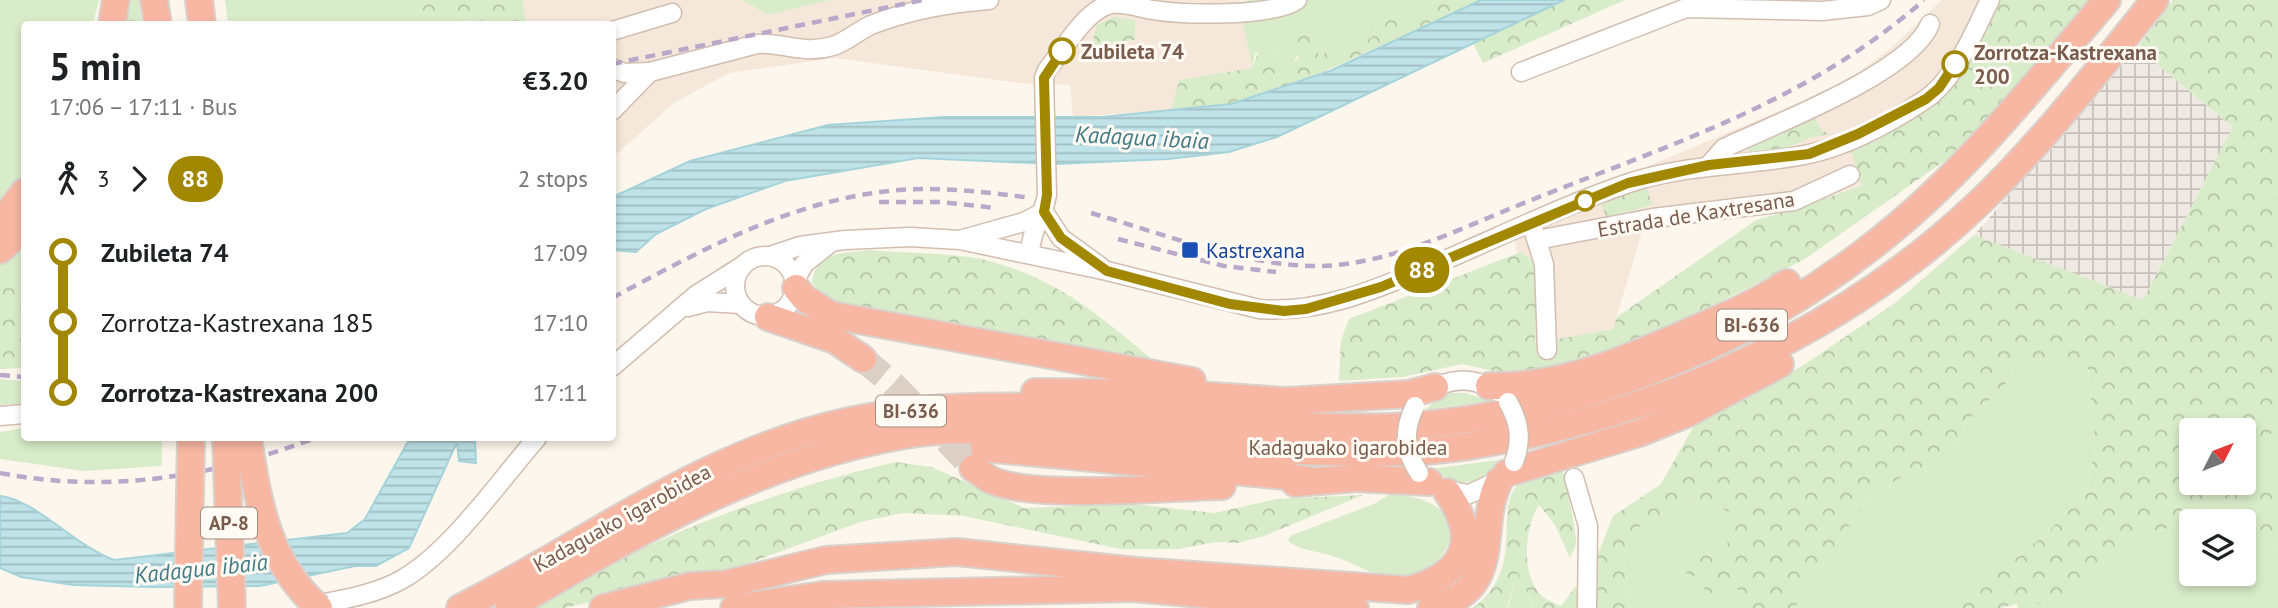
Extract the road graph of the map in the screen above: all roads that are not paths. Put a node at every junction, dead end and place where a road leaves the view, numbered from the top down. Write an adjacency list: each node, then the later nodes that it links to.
1 (116, 0): 12 (highway)
2 (154, 0): 13 (highway)
3 (200, 0): 14 (highway)
4 (989, 0): 18 (street)
5 (1297, 0): 10 (street)
6 (1881, 0): 19 (street)
7 (1990, 0): 21 (street)
8 (2107, 0): 22 (highway, Kadaguako igarobidea / BI-636)
9 (2155, 0): 28 (highway, Kadaguako igarobidea / BI-636)
10 (1106, 2): 25 (street)
11 (672, 13): 16 (street)
12 (112, 21)
13 (158, 21)
14 (202, 21)
15 (1930, 24): 21 (street)
16 (616, 30)
17 (616, 70): 18 (street)
18 (650, 72): 20 (street)
19 (1521, 72)
20 (616, 107)
21 (1709, 165): 27 (street)
22 (1954, 172): 45 (highway); 54 (highway, Kadaguako igarobidea / BI-636)
23 (1850, 175): 27 (street, Estrada de Kaxtresana)
24 (21, 196): 26 (highway)
25 (1045, 203): 30 (street); 33 (street); 36 (street)
26 (0, 224)
27 (1538, 227): 36 (street); 41 (street)
28 (1952, 227): 55 (highway, Kadaguako igarobidea / BI-636); 57 (highway)
29 (21, 231): 32 (highway)
30 (960, 240): 31 (street); 33 (street)
31 (832, 243): 34 (street); 37 (street)
32 (0, 250)
33 (1030, 254): 36 (street)
34 (770, 256): 35 (street); 37 (street)
35 (742, 266): 38 (street); 39 (street)
36 (1107, 271)
37 (795, 284): 40 (street); 46 (highway)
38 (741, 304): 39 (street); 40 (street)
39 (675, 313): 43 (street)
40 (768, 317): 42 (highway)
41 (1547, 350)
42 (863, 359)
43 (616, 364)
44 (1435, 387): 45 (street); 46 (highway); 60 (street, bridge)
45 (1499, 394): 57 (street, bridge)
46 (1346, 397): 54 (highway)
47 (21, 411): 48 (street)
48 (0, 416)
49 (176, 441): 61 (highway, bridge)
50 (191, 441): 61 (highway, AP-8, bridge)
51 (226, 441): 64 (highway, AP-8, bridge)
52 (248, 441): 66 (highway, bridge)
53 (534, 441): 65 (street)
54 (769, 442): 67 (highway, Kadaguako igarobidea / BI-636)
55 (818, 456): 59 (highway); 68 (highway, Kadaguako igarobidea / BI-636)
56 (973, 468): 59 (highway)
57 (1507, 472): 60 (street); 72 (highway)
58 (1574, 478): 73 (street)
59 (1311, 481): 60 (highway)
60 (1432, 482): 62 (highway)
61 (189, 544): 63 (highway, AP-8, bridge)
62 (730, 596): 69 (highway); 70 (highway); 71 (highway)
63 (188, 608)
64 (232, 608)
65 (301, 608)
66 (318, 608)
67 (460, 608)
68 (509, 608)
69 (603, 608)
70 (666, 608)
71 (1355, 608)
72 (1432, 608)
73 (1587, 608)

